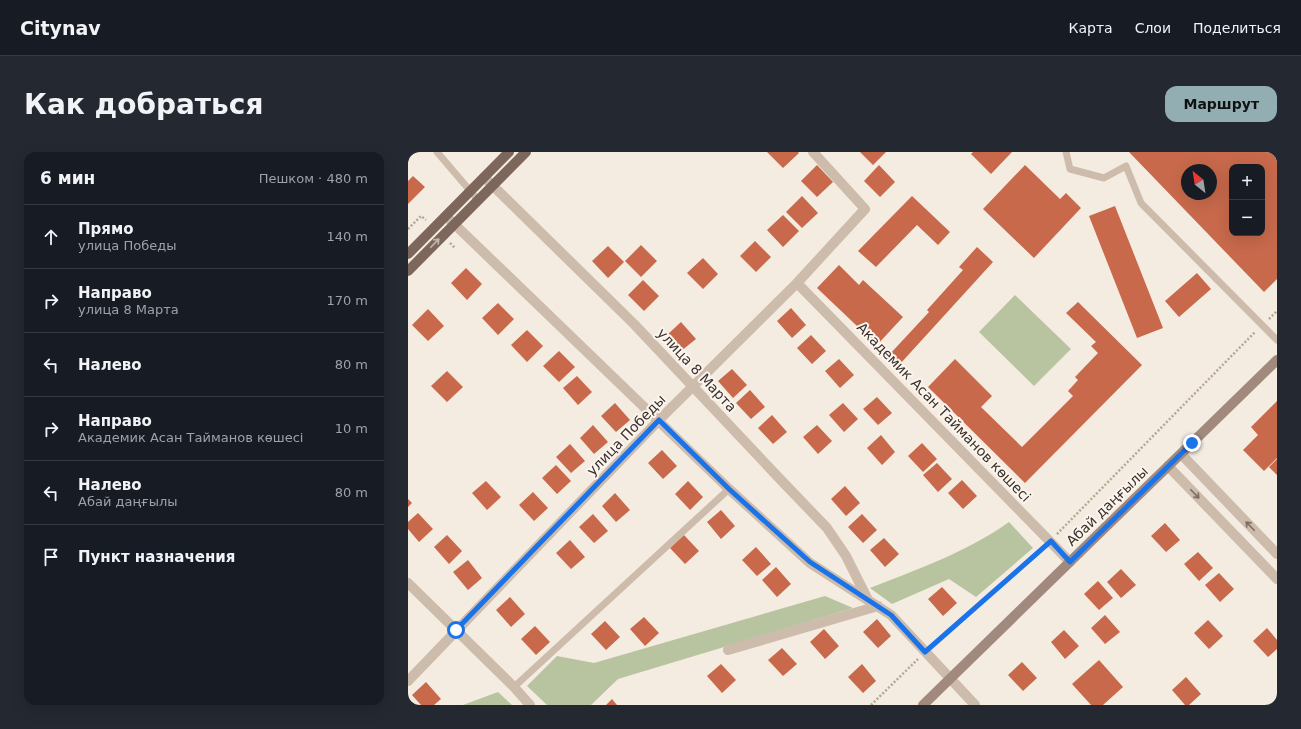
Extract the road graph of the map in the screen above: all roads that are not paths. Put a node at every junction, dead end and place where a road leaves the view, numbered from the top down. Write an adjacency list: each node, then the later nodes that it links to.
1 (437, 152): 8 (lane)
2 (509, 152): 6 (main road)
3 (526, 152): 7 (main road)
4 (813, 152): 14 (street, улица Победы)
5 (1066, 152): 15 (lane)
6 (484, 177): 7 (street, улица 8 Марта); 8 (main road)
7 (492, 186): 9 (main road); 17 (street, улица 8 Марта)
8 (470, 190): 9 (lane); 10 (main road)
9 (478, 200): 11 (main road)
10 (446, 216): 11 (street); 12 (main road)
11 (454, 224): 13 (main road, one-way to 11); 18 (street)
12 (408, 254)
13 (408, 271)
14 (797, 283): 17 (street, улица Победы); 23 (street, Академик Асан Тайманов көшесі)
15 (1277, 340)
16 (1277, 360): 19 (main road, Абай даңғылы)
17 (694, 386): 18 (street, улица Победы); 26 (street, улица 8 Марта)
18 (659, 420): 21 (street); 28 (street, улица Победы)
19 (1181, 454): 20 (main road, Абай даңғылы); 22 (street, one-way to 19)
20 (1168, 466): 23 (main road, Абай даңғылы); 24 (street, one-way to 24)
21 (729, 489): 26 (street); 32 (lane)
22 (1277, 554)
23 (1070, 562): 30 (main road, Абай даңғылы)
24 (1277, 579)
25 (408, 583): 28 (street)
26 (868, 600): 27 (street)
27 (878, 606): 29 (street); 30 (street)
28 (456, 630): 31 (street, улица Победы); 32 (street)
29 (728, 650)
30 (949, 679): 34 (main road, Абай даңғылы); 35 (street)
31 (408, 681)
32 (514, 687): 33 (street)
33 (528, 704)
34 (923, 705)
35 (975, 705)

